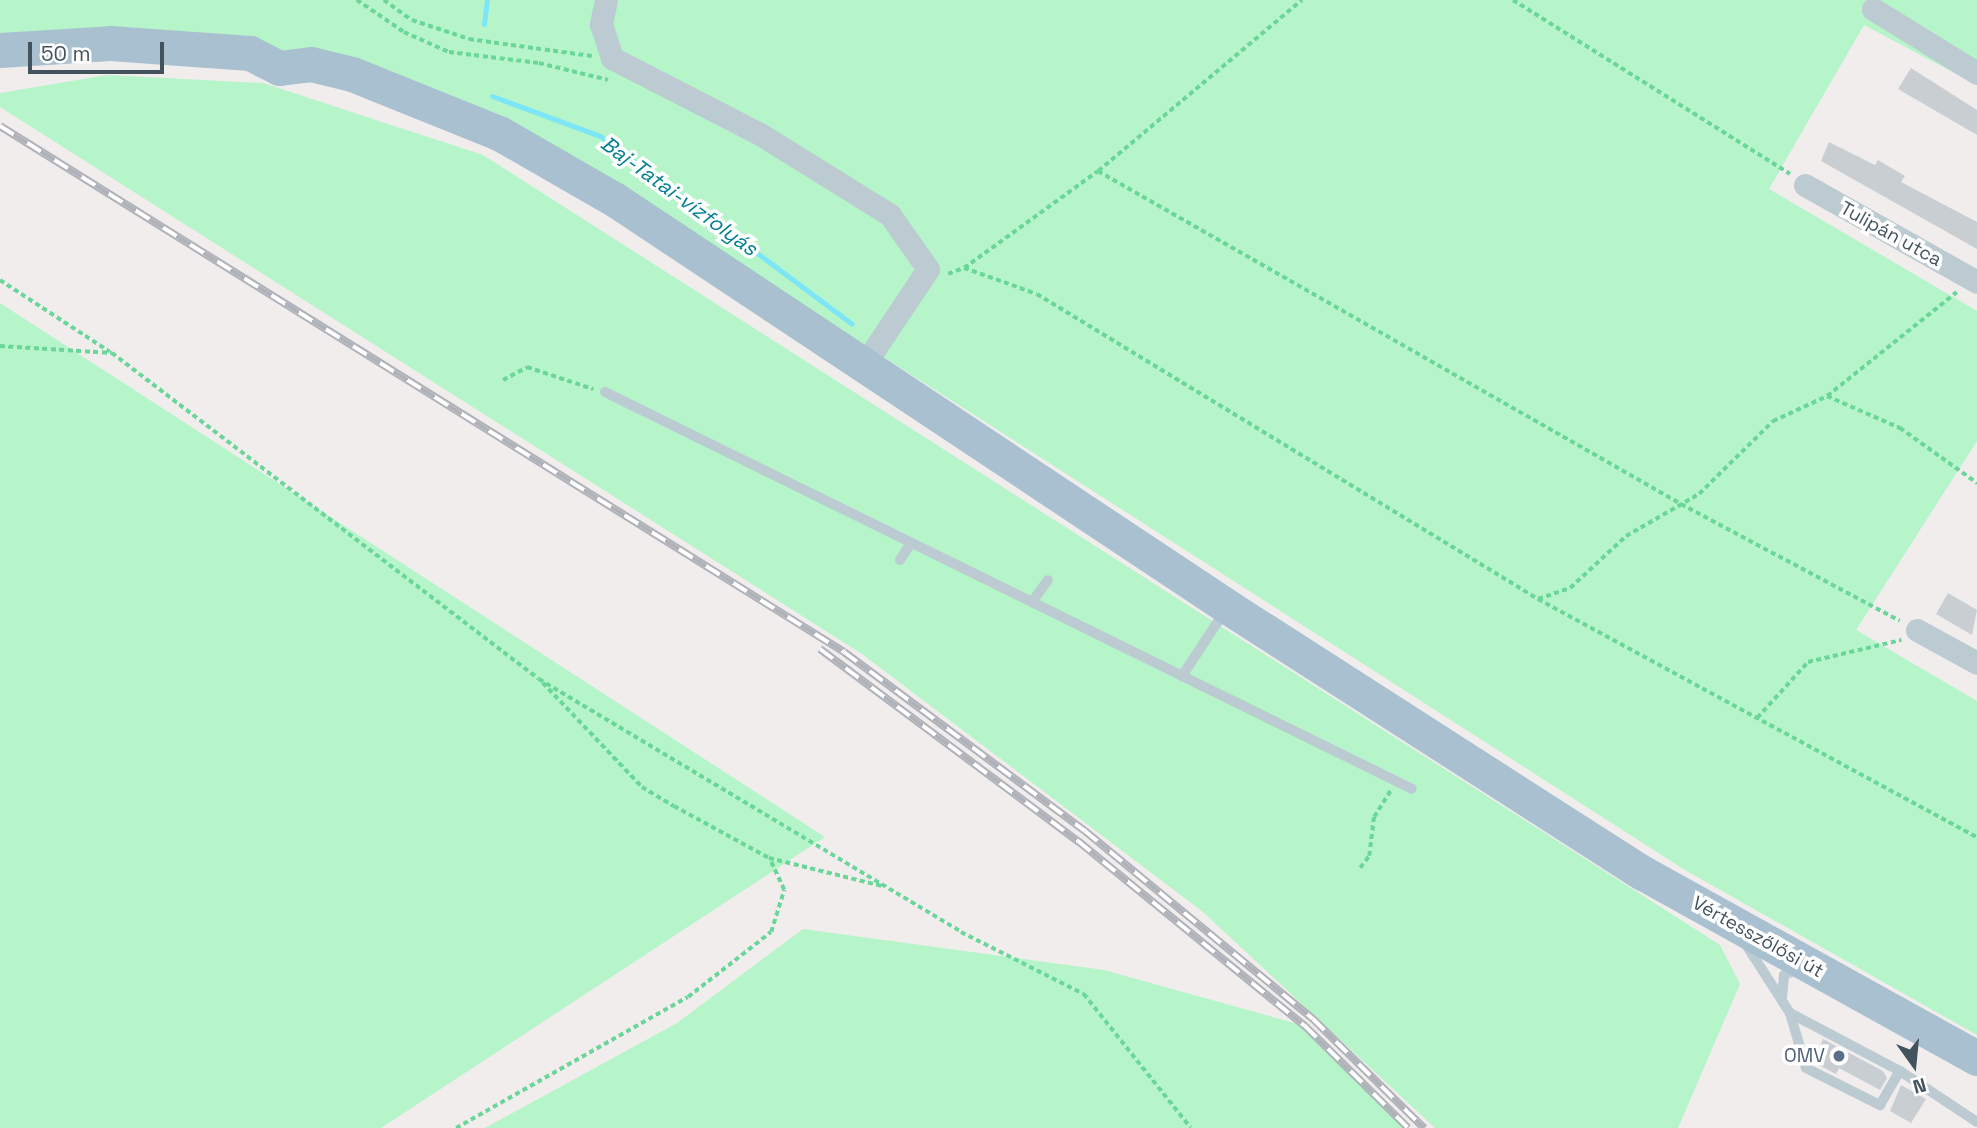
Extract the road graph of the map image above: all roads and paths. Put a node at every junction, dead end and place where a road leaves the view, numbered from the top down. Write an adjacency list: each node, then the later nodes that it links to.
1 (357, 0): 10 (path)
2 (384, 0): 8 (path)
3 (606, 0): 8 (street)
4 (1302, 0): 11 (path)
5 (1513, 0): 12 (path)
6 (1873, 9): 9 (street)
7 (0, 50): 19 (main road, Vértesszőlősi út)
8 (612, 58): 16 (street)
9 (1977, 73)
10 (620, 83)
11 (1098, 171): 13 (path); 24 (path)
12 (1805, 186): 14 (street, Tulipán utca)
13 (964, 268): 16 (path); 28 (path)
14 (1976, 278): 22 (path)
15 (0, 280): 18 (path)
16 (922, 282): 19 (street)
17 (0, 346): 18 (path)
18 (112, 353): 34 (path)
19 (864, 365): 30 (main road, Vértesszőlősi út)
20 (503, 380): 21 (path)
21 (605, 392): 25 (lane)
22 (1827, 396): 23 (path); 24 (path)
23 (1977, 482)
24 (1681, 505): 28 (path); 31 (path)
25 (911, 542): 26 (lane); 29 (lane)
26 (901, 560)
27 (1048, 580): 29 (lane)
28 (1538, 599): 35 (path)
29 (1032, 602): 33 (lane)
30 (1228, 607): 33 (lane); 42 (main road, Vértesszőlősi út)
31 (1917, 630): 32 (street); 35 (path)
32 (1977, 663)
33 (1182, 676): 36 (lane)
34 (539, 679): 39 (path); 41 (path)
35 (1757, 718): 38 (path)
36 (1396, 780): 37 (lane); 40 (path)
37 (1412, 789)
38 (1977, 837)
39 (769, 858): 41 (path); 49 (path)
40 (1360, 868)
41 (886, 887): 50 (path)
42 (1728, 922): 43 (main road, Vértesszőlősi út); 44 (lane)
43 (1811, 967): 44 (lane); 46 (main road, Vértesszőlősi út)
44 (1782, 1000): 45 (lane)
45 (1790, 1013): 47 (lane); 47 (lane)
46 (1977, 1058)
47 (1900, 1071): 48 (lane)
48 (1977, 1122)
49 (456, 1128)
50 (1191, 1128)

